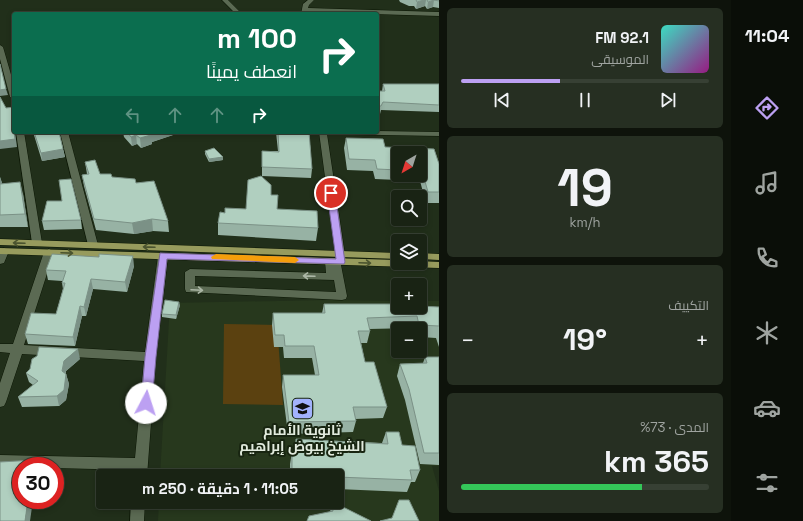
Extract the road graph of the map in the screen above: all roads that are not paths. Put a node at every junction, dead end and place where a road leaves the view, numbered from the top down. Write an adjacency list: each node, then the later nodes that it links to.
1 (225, 0): 3 (street)
2 (311, 0): 4 (street)
3 (237, 12)
4 (304, 12)
5 (379, 13): 6 (street)
6 (439, 14)
7 (0, 46): 8 (street)
8 (12, 91)
9 (379, 133): 13 (street)
10 (20, 134): 14 (street)
11 (65, 134): 15 (street)
12 (323, 134): 22 (street)
13 (439, 134)
14 (37, 243): 15 (main road); 16 (main road, one-way to 16)
15 (93, 245): 22 (main road, one-way to 15)
16 (1, 251): 17 (main road)
17 (49, 252): 18 (main road, one-way to 18); 25 (street)
18 (163, 256): 22 (main road); 26 (street)
19 (391, 256): 22 (main road)
20 (427, 256): 21 (main road)
21 (439, 257)
22 (336, 260): 22 (street, one-way to 22); 23 (main road, one-way to 23)
23 (439, 265)
24 (0, 348): 25 (street)
25 (16, 349): 26 (street); 27 (street)
26 (150, 357): 30 (street)
27 (0, 402)
28 (0, 461): 29 (street)
29 (125, 469)
30 (141, 469)
31 (138, 509): 32 (street)
32 (137, 521)

